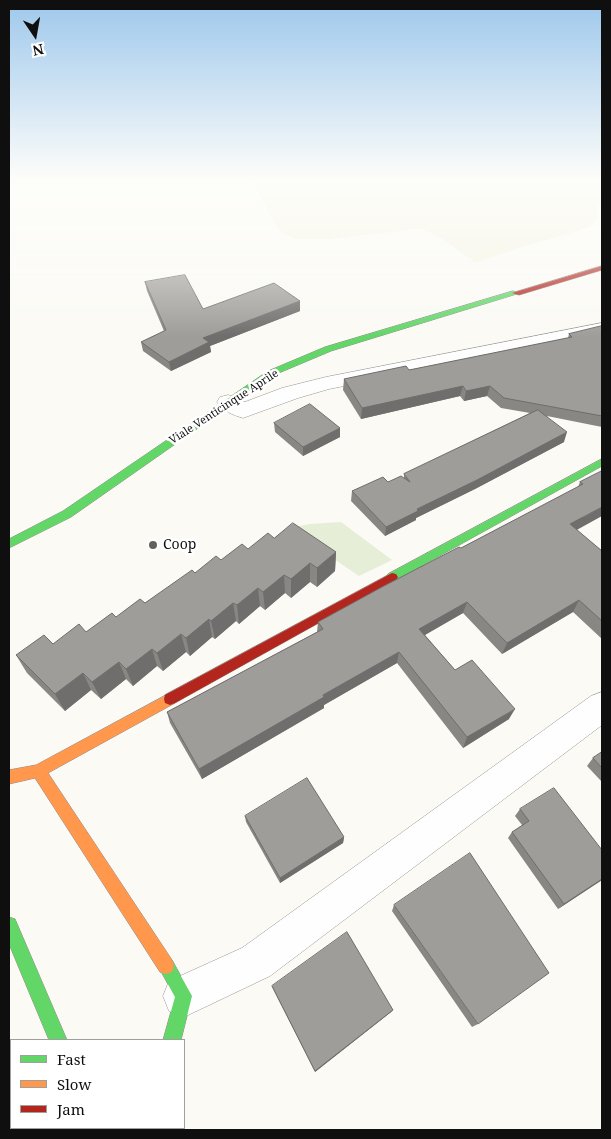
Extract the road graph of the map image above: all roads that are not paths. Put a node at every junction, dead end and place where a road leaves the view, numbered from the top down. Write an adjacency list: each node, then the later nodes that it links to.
1 (602, 268): 3 (street, Viale Venticinque Aprile)
2 (602, 329): 3 (street)
3 (228, 402): 5 (street, Viale Venticinque Aprile)
4 (602, 462): 7 (street)
5 (9, 544)
6 (602, 706): 10 (street)
7 (38, 771): 8 (street); 10 (street)
8 (9, 778)
9 (9, 925): 11 (street)
10 (184, 996): 12 (street)
11 (58, 1039)
12 (172, 1039)

